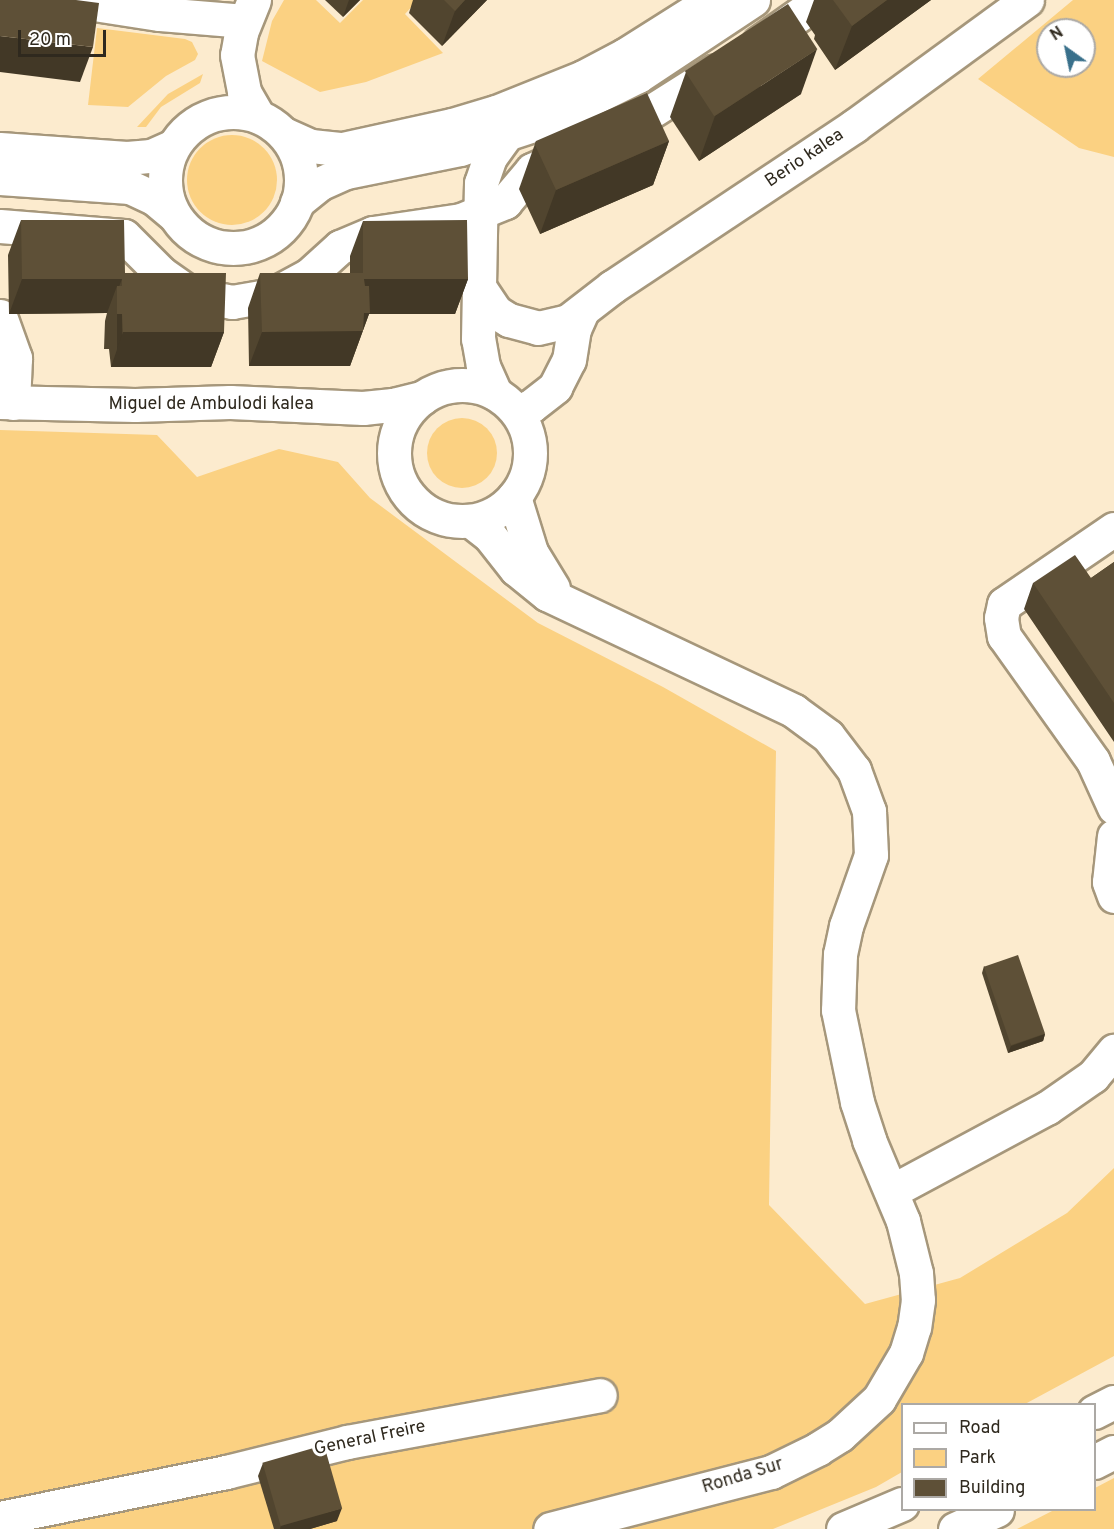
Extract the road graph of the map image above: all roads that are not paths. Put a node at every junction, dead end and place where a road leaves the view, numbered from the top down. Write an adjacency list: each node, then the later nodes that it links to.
1 (68, 0): 6 (main road)
2 (712, 0): 10 (main road)
3 (753, 0): 11 (main road)
4 (820, 0): 17 (main road)
5 (1027, 0): 21 (main road, Berio kalea)
6 (250, 11): 7 (main road)
7 (237, 65): 8 (main road); 9 (main road)
8 (208, 116): 9 (main road); 12 (main road)
9 (258, 116): 10 (main road)
10 (284, 134): 16 (main road)
11 (506, 135): 14 (main road); 17 (main road)
12 (173, 146): 13 (main road); 18 (main road)
13 (0, 149)
14 (428, 156): 16 (main road); 17 (main road)
15 (0, 178): 18 (main road)
16 (297, 202): 18 (main road)
17 (480, 212): 19 (main road); 20 (main road)
18 (173, 214)
19 (15, 227)
20 (479, 287): 21 (main road, Berio kalea); 23 (main road)
21 (581, 313): 26 (main road)
22 (0, 316): 25 (main road)
23 (478, 339): 24 (main road); 26 (main road)
24 (429, 394): 25 (main road, Miguel de Ambulodi kalea); 26 (main road); 28 (main road)
25 (7, 402)
26 (506, 402): 27 (main road)
27 (514, 497): 28 (main road); 30 (main road)
28 (471, 521): 30 (main road, Ronda Sur)
29 (1114, 529): 31 (main road)
30 (565, 603): 35 (main road, Ronda Sur)
31 (1114, 807)
32 (1114, 836): 33 (main road)
33 (1114, 896)
34 (1114, 1051): 35 (main road)
35 (892, 1191): 44 (main road, Ronda Sur)
36 (600, 1395): 43 (main road, General Freire)
37 (1114, 1402): 38 (main road)
38 (1096, 1411)
39 (1114, 1452): 40 (main road)
40 (1096, 1461)
41 (901, 1505): 45 (main road)
42 (993, 1511): 46 (main road)
43 (0, 1518)
44 (550, 1529)
45 (843, 1529)
46 (955, 1529)

